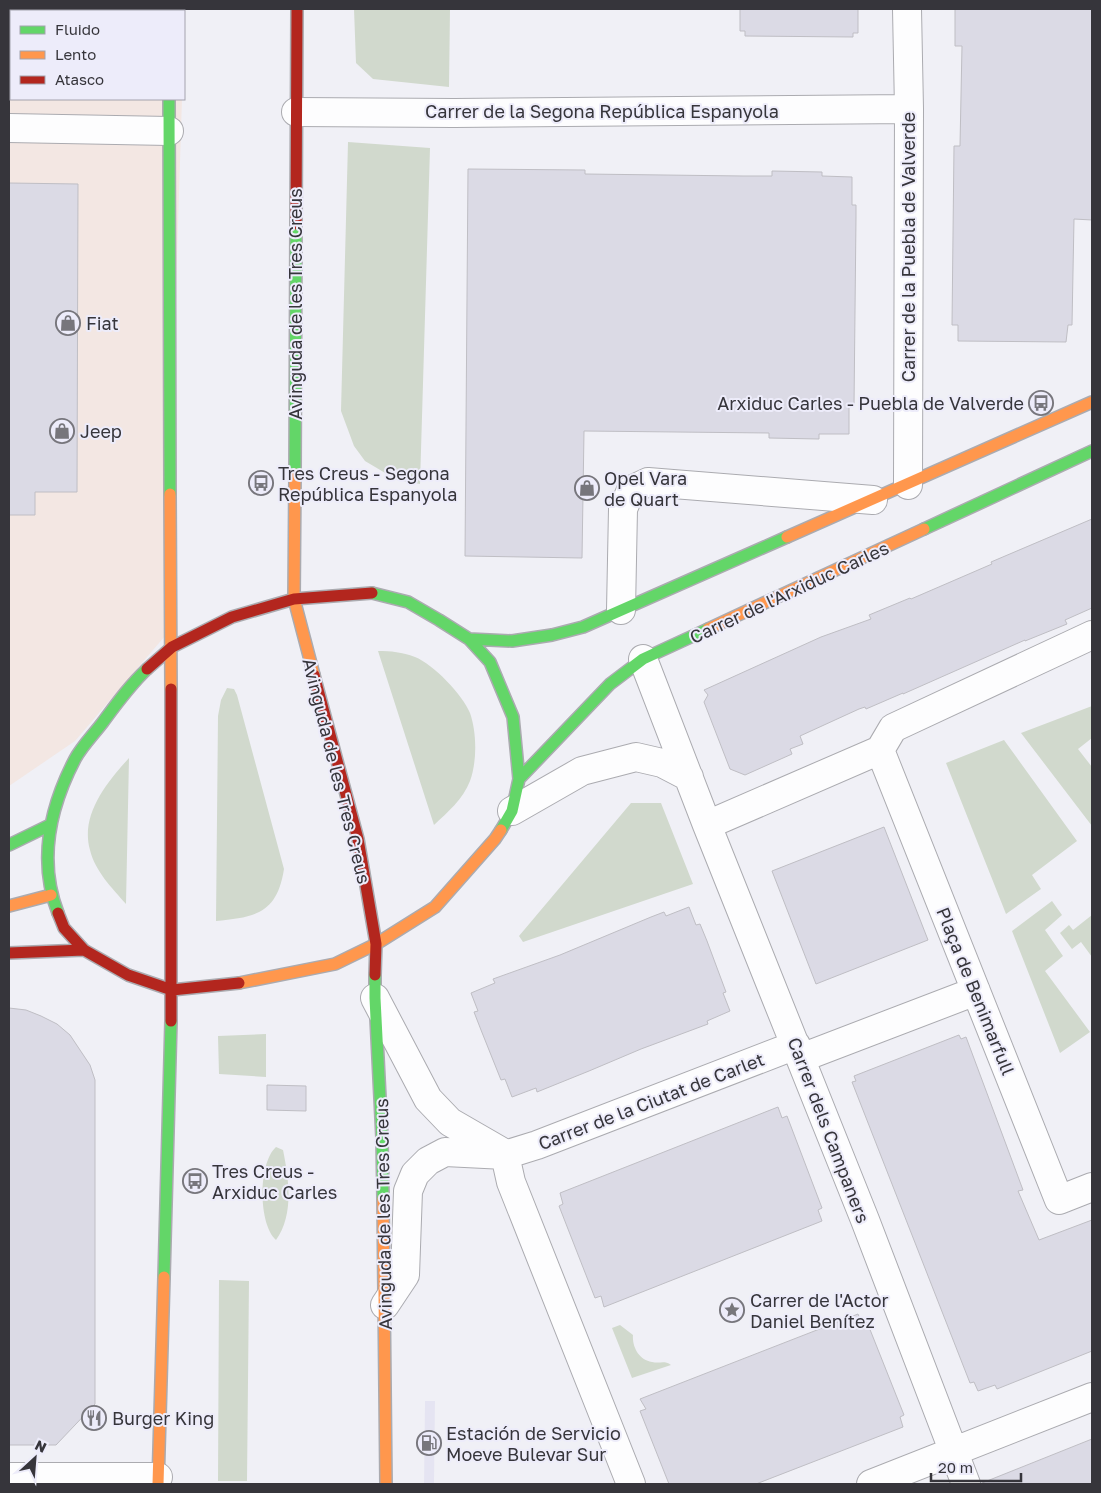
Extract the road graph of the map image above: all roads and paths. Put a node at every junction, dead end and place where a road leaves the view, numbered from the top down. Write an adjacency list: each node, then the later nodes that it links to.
1 (297, 9): 5 (main road, Avinguda de les Tres Creus)
2 (907, 9): 4 (street, Carrer de la Puebla de Valverde)
3 (169, 100): 7 (main road)
4 (909, 109): 5 (street, Carrer de la Segona República Espanyola); 10 (street, Carrer de la Puebla de Valverde)
5 (296, 112): 12 (main road, Avinguda de les Tres Creus)
6 (9, 128): 7 (street)
7 (169, 131): 16 (main road)
8 (1092, 402): 10 (main road)
9 (1092, 451): 17 (main road, Carrer de l'Arxiduc Carles)
10 (908, 485): 11 (main road)
11 (873, 500): 13 (main road); 13 (street)
12 (294, 599): 15 (main road); 16 (main road); 27 (main road, Avinguda de les Tres Creus)
13 (621, 610): 15 (main road)
14 (1092, 635): 18 (street)
15 (469, 639): 20 (main road)
16 (172, 647): 22 (main road); 30 (main road)
17 (643, 659): 19 (street, Carrer dels Campaners); 20 (main road, Carrer de l'Arxiduc Carles)
18 (880, 750): 23 (street); 31 (street, Plaça de Benimarfull)
19 (689, 777): 21 (street); 23 (street, Carrer dels Campaners)
20 (519, 779): 21 (main road)
21 (512, 811): 27 (main road)
22 (50, 825): 24 (main road); 25 (main road)
23 (707, 825): 33 (street, Carrer dels Campaners)
24 (9, 845)
25 (52, 895): 26 (main road); 28 (main road)
26 (9, 906)
27 (376, 944): 30 (main road); 32 (main road, Avinguda de les Tres Creus)
28 (84, 950): 29 (main road); 30 (main road)
29 (9, 953)
30 (172, 990): 40 (main road)
31 (976, 991): 33 (street, Carrer de la Ciutat de Carlet); 35 (street, Plaça de Benimarfull)
32 (375, 998): 34 (street); 36 (main road, Avinguda de les Tres Creus)
33 (799, 1052): 34 (street, Carrer de la Ciutat de Carlet); 38 (street, Carrer dels Campaners)
34 (505, 1154): 36 (street, Carrer de la Ciutat de Carlet); 42 (street)
35 (1092, 1187)
36 (385, 1305): 41 (main road, Avinguda de les Tres Creus)
37 (1092, 1397): 38 (street)
38 (954, 1452): 43 (street); 44 (street, Carrer dels Campaners)
39 (9, 1477): 40 (street)
40 (158, 1481)
41 (386, 1484)
42 (631, 1484)
43 (871, 1484)
44 (966, 1484)

